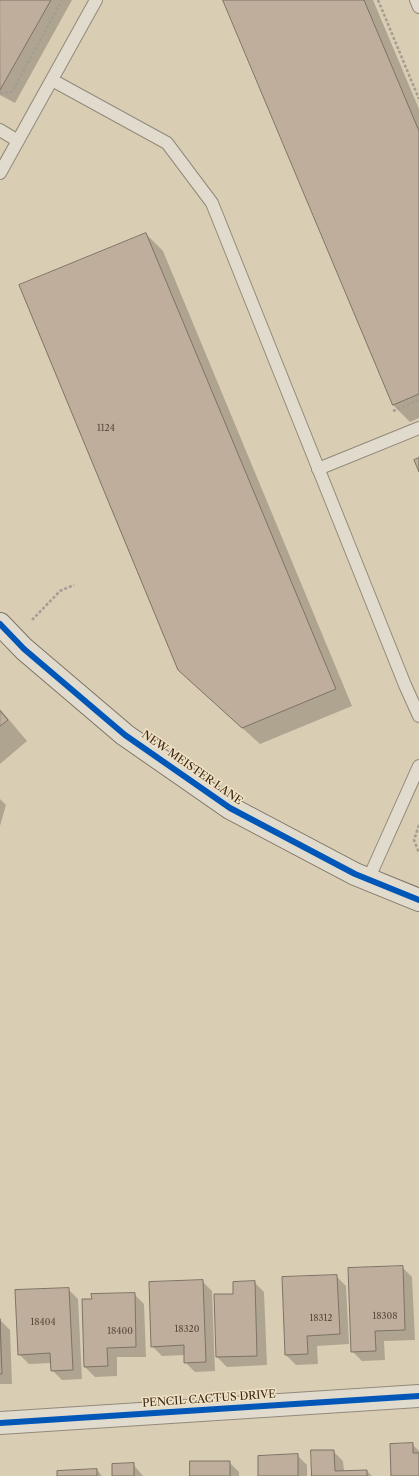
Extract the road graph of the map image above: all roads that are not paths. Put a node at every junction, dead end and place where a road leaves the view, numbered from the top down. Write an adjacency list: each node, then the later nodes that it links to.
1 (96, 0): 4 (lane)
2 (416, 0): 3 (lane)
3 (419, 7)
4 (52, 80): 6 (lane); 9 (lane)
5 (0, 130): 6 (lane)
6 (18, 141): 7 (lane)
7 (0, 173)
8 (419, 428): 9 (lane)
9 (318, 469): 11 (lane)
10 (0, 624): 13 (street, NEW MEISTER LANE)
11 (419, 716)
12 (419, 766): 13 (lane)
13 (368, 880): 14 (street, NEW MEISTER LANE)
14 (419, 900)
15 (419, 1396): 16 (street, PENCIL CACTUS DRIVE)
16 (0, 1423)

